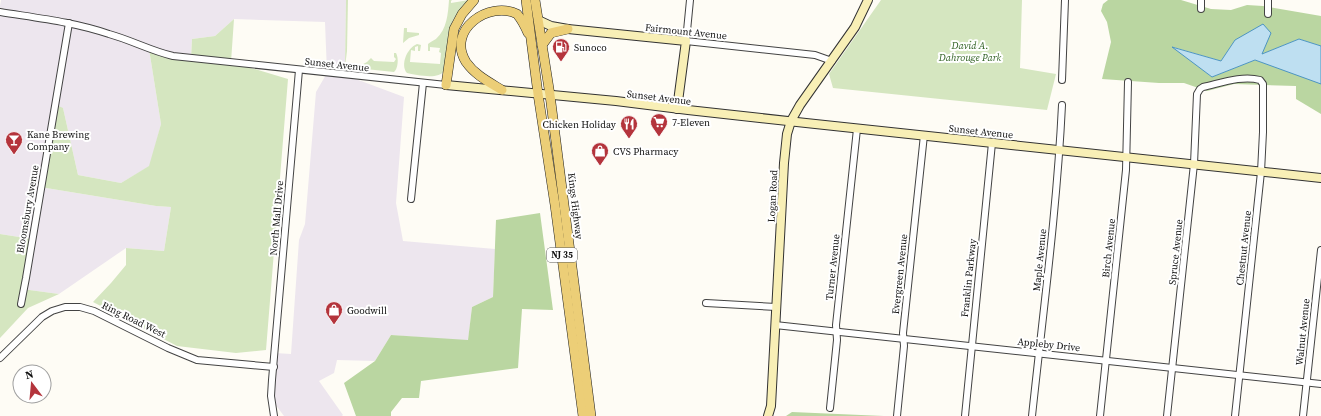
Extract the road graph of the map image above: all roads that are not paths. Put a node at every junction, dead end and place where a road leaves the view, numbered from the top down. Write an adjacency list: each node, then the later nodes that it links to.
1 (474, 0): 24 (main road)
2 (526, 0): 15 (main road, Kings Highway / NJ 35)
3 (535, 0): 12 (main road, Kings Highway / NJ 35)
4 (690, 0): 16 (street)
5 (868, 0): 18 (street, Logan Road)
6 (1065, 0): 20 (street)
7 (1201, 0): 9 (street)
8 (1268, 0): 11 (street)
9 (1201, 9)
10 (0, 12): 13 (street, Sunset Avenue)
11 (1268, 14)
12 (538, 20): 14 (street, Fairmount Avenue); 17 (main road, Kings Highway / NJ 35)
13 (69, 23): 19 (street, Sunset Avenue); 42 (street, Bloomsbury Avenue)
14 (568, 29): 16 (street, Fairmount Avenue); 17 (main road)
15 (530, 37): 25 (main road); 26 (main road, Kings Highway / NJ 35)
16 (686, 41): 18 (street, Fairmount Avenue); 29 (street)
17 (542, 45): 27 (main road, Kings Highway / NJ 35)
18 (832, 61): 30 (street, Logan Road)
19 (299, 70): 23 (street, Sunset Avenue); 51 (street, North Mall Drive)
20 (1062, 80)
21 (1128, 82): 35 (street, Birch Avenue)
22 (1262, 82): 36 (street, Spruce Avenue); 37 (street, Chestnut Avenue)
23 (422, 83): 24 (street, Sunset Avenue); 39 (street)
24 (446, 85): 25 (street, Sunset Avenue)
25 (502, 90): 26 (street, Sunset Avenue)
26 (538, 94): 27 (street, Sunset Avenue); 58 (main road, Kings Highway / NJ 35)
27 (550, 95): 29 (street, Sunset Avenue); 59 (main road, Kings Highway / NJ 35)
28 (1062, 105): 34 (street, Maple Avenue)
29 (677, 109): 30 (street, Sunset Avenue)
30 (791, 121): 31 (street, Sunset Avenue); 43 (street, Logan Road)
31 (857, 129): 32 (street, Sunset Avenue); 45 (street, Turner Avenue)
32 (924, 135): 33 (street, Sunset Avenue); 46 (street, Evergreen Avenue)
33 (992, 143): 34 (street, Sunset Avenue); 47 (street, Franklin Parkway)
34 (1060, 150): 35 (street, Sunset Avenue); 48 (street, Maple Avenue)
35 (1127, 157): 36 (street, Sunset Avenue); 50 (street, Birch Avenue)
36 (1194, 164): 37 (street, Sunset Avenue); 52 (street, Spruce Avenue)
37 (1261, 172): 38 (street, Sunset Avenue); 53 (street, Chestnut Avenue)
38 (1321, 178)
39 (411, 199)
40 (1321, 250): 54 (street, Walnut Avenue)
41 (706, 303): 43 (street)
42 (21, 304)
43 (776, 307): 44 (street, Logan Road)
44 (775, 325): 45 (street, Appleby Drive); 60 (street, Logan Road)
45 (837, 332): 46 (street, Appleby Drive); 56 (street, Turner Avenue)
46 (904, 339): 47 (street, Appleby Drive); 61 (street, Evergreen Avenue)
47 (971, 346): 48 (street, Appleby Drive); 62 (street, Franklin Parkway)
48 (1039, 353): 50 (street, Appleby Drive); 63 (street, Maple Avenue)
49 (0, 358): 51 (street, Ring Road West)
50 (1106, 360): 52 (street, Appleby Drive); 64 (street, Birch Avenue)
51 (274, 367): 57 (street, North Mall Drive)
52 (1173, 368): 53 (street, Appleby Drive); 65 (street, Spruce Avenue)
53 (1240, 375): 54 (street, Appleby Drive); 66 (street, Chestnut Avenue)
54 (1307, 382): 55 (street, Appleby Drive); 67 (street, Walnut Avenue)
55 (1321, 384)
56 (830, 408)
57 (274, 416)
58 (582, 416)
59 (591, 416)
60 (768, 416)
61 (897, 416)
62 (965, 416)
63 (1032, 416)
64 (1100, 416)
65 (1167, 416)
66 (1235, 416)
67 (1303, 416)

